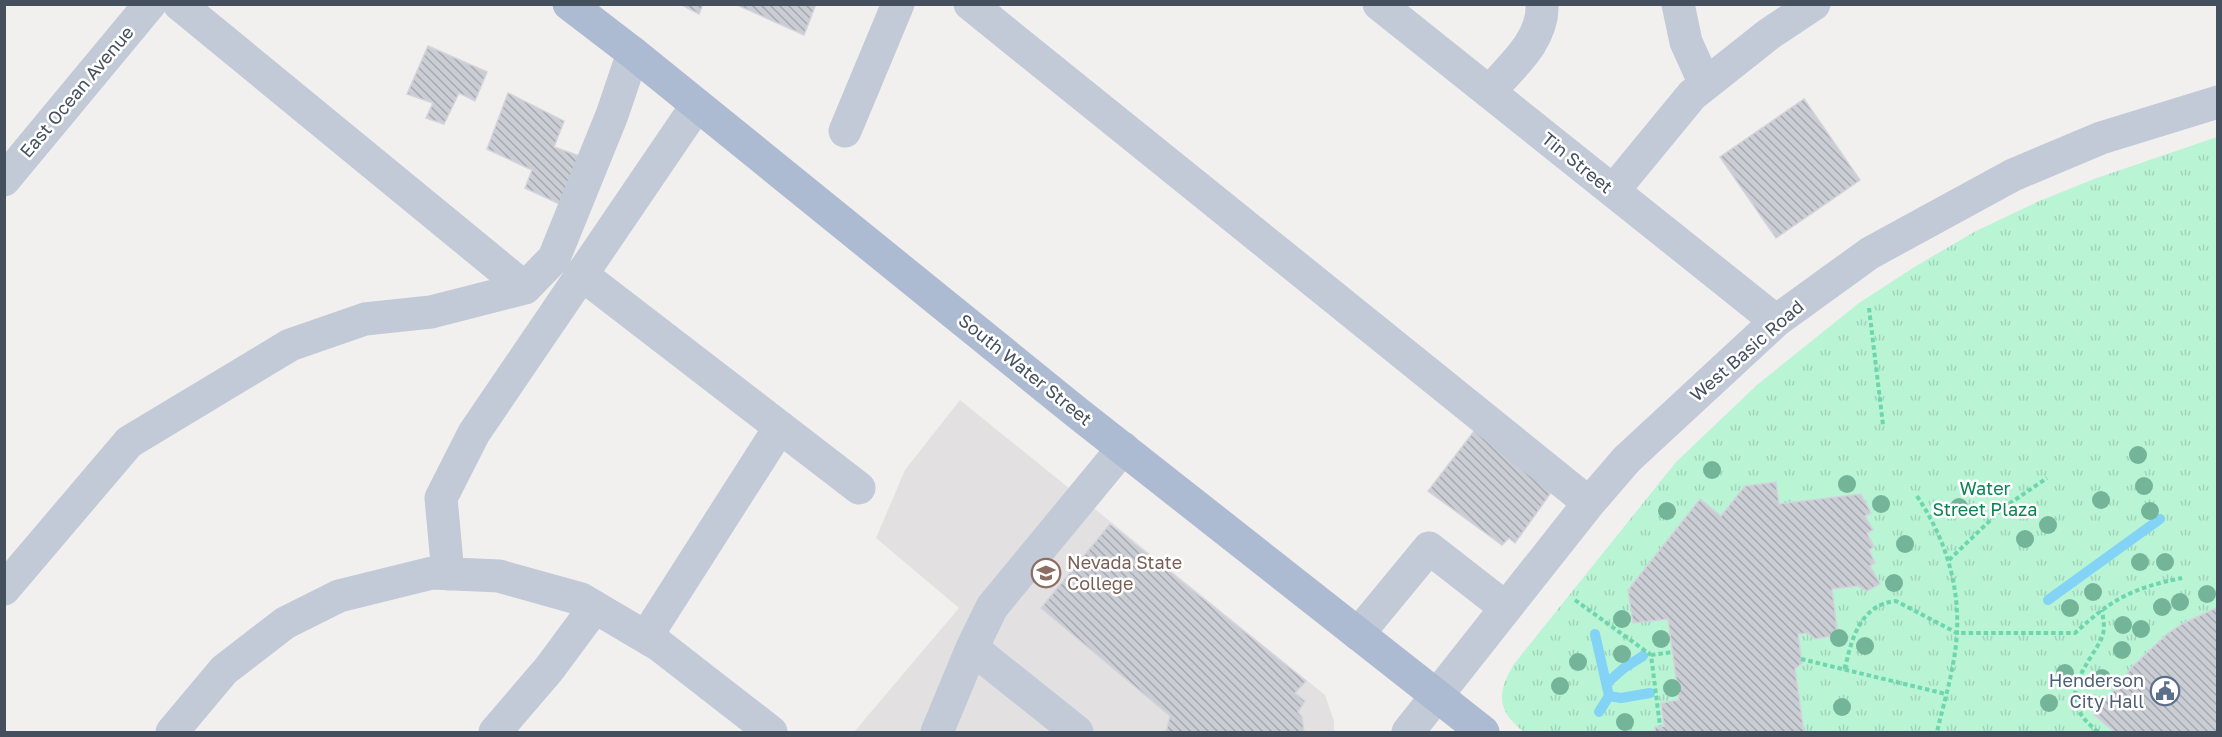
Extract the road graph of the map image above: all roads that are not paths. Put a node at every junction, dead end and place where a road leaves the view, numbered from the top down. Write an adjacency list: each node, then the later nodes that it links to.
1 (150, 4): 16 (street, East Ocean Avenue)
2 (179, 4): 19 (street)
3 (569, 4): 10 (main road, South Water Street)
4 (898, 4): 15 (street)
5 (970, 4): 24 (street)
6 (1379, 4): 12 (street, Tin Street)
7 (1542, 4): 12 (street)
8 (1678, 4): 11 (street)
9 (1814, 4): 11 (street)
10 (633, 53): 14 (main road, South Water Street); 19 (street)
11 (1705, 84): 17 (street)
12 (1489, 92): 17 (street, Tin Street)
13 (2217, 102): 20 (street, West Basic Road)
14 (697, 105): 18 (street); 22 (main road, South Water Street)
15 (844, 131)
16 (4, 180)
17 (1613, 191): 20 (street, Tin Street)
18 (581, 274): 21 (street); 25 (street)
19 (525, 288): 26 (street)
20 (1776, 321): 24 (street, West Basic Road)
21 (780, 427): 23 (street); 30 (street)
22 (1123, 448): 29 (main road, South Water Street); 31 (street)
23 (859, 488)
24 (1589, 503): 28 (street, West Basic Road)
25 (448, 574): 27 (street); 33 (street)
26 (4, 589)
27 (595, 607): 30 (street); 34 (street)
28 (1506, 608): 29 (street); 32 (street, West Basic Road)
29 (1358, 634): 32 (main road, South Water Street)
30 (646, 638): 35 (street)
31 (972, 648): 36 (street); 37 (street)
32 (1435, 695): 38 (street, West Basic Road); 39 (main road, South Water Street)
33 (172, 732)
34 (495, 732)
35 (771, 732)
36 (937, 732)
37 (1077, 732)
38 (1408, 732)
39 (1483, 732)

